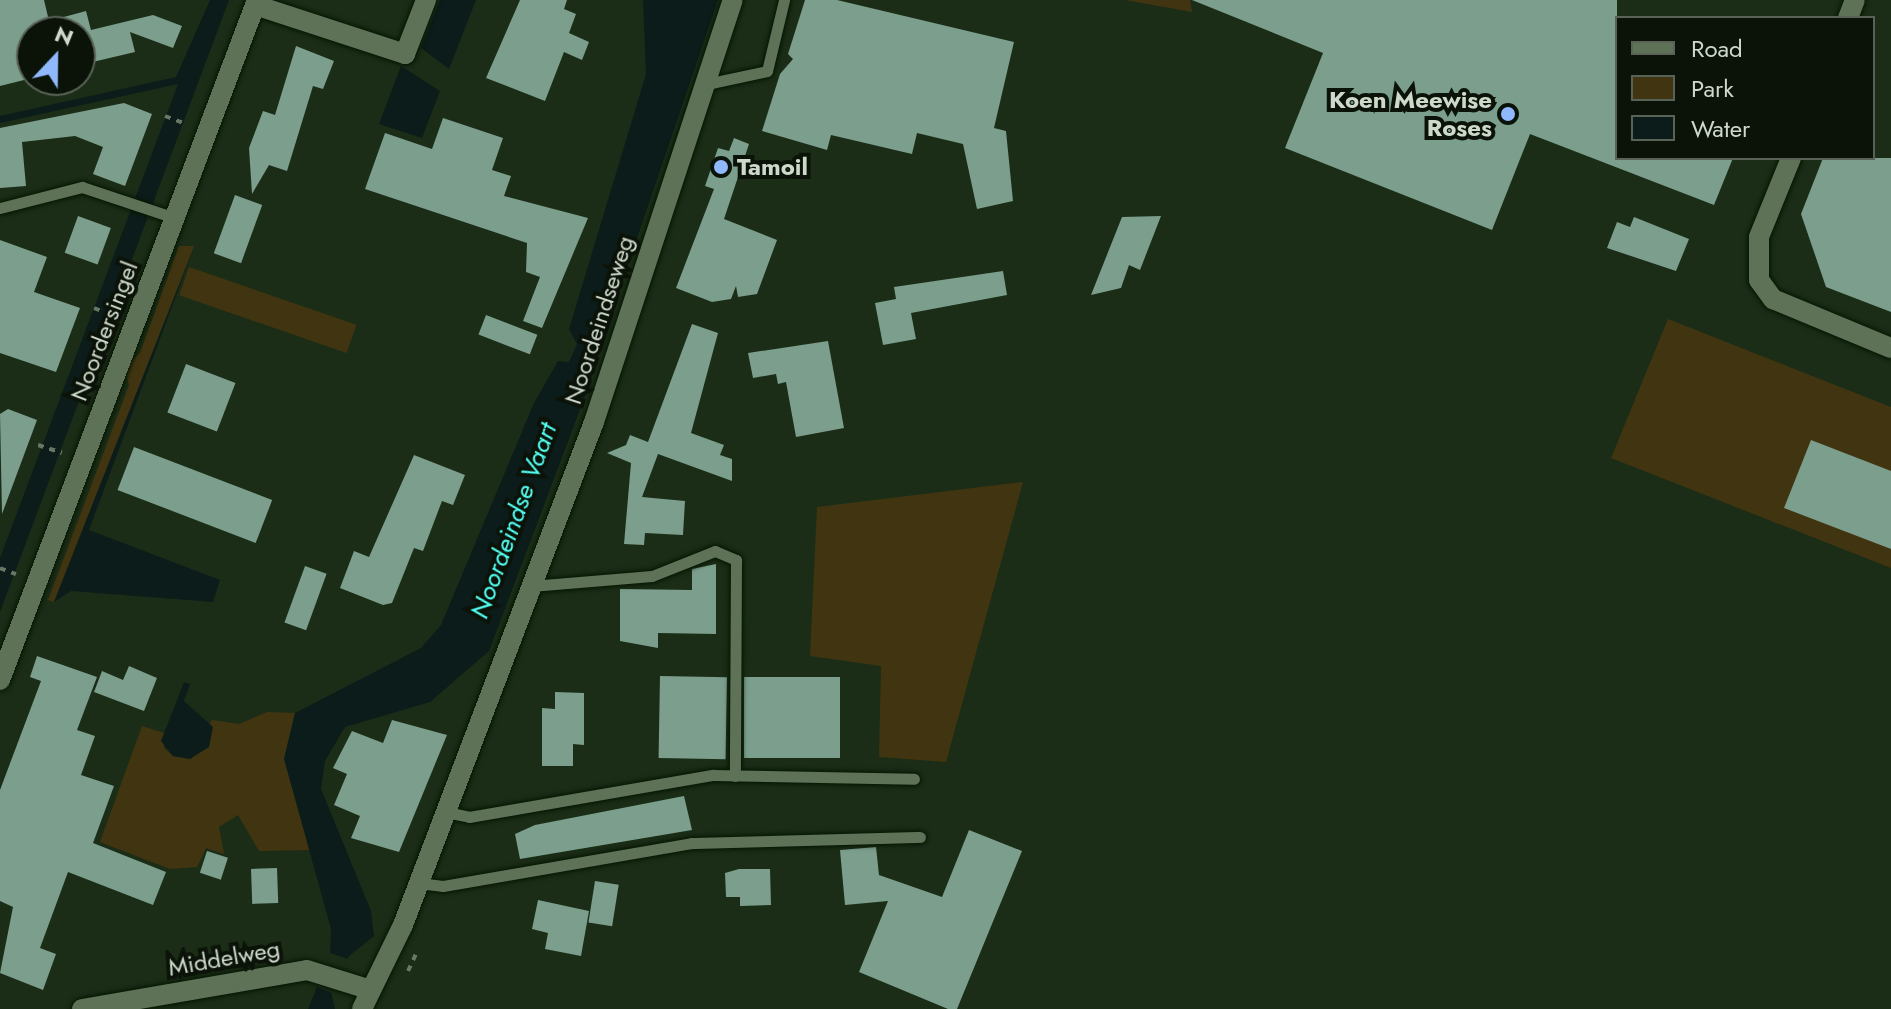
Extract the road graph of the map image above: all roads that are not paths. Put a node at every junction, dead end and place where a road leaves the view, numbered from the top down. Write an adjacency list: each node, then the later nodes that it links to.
1 (426, 0): 4 (street)
2 (733, 0): 5 (street, Noordeindseweg)
3 (784, 0): 5 (lane)
4 (256, 2): 8 (street, Noordersingel)
5 (711, 83): 10 (street, Noordeindseweg)
6 (1790, 160): 9 (street)
7 (0, 208): 8 (lane)
8 (175, 218): 11 (street, Noordersingel)
9 (1891, 348)
10 (531, 586): 12 (lane); 14 (street, Noordeindseweg)
11 (0, 680)
12 (735, 776): 13 (lane); 14 (lane)
13 (914, 779)
14 (446, 812): 16 (street, Noordeindseweg)
15 (920, 837): 16 (lane)
16 (419, 883): 17 (street, Noordeindseweg)
17 (371, 990): 18 (street, Middelweg); 19 (street, Noordeindseweg)
18 (82, 1009)
19 (362, 1009)

